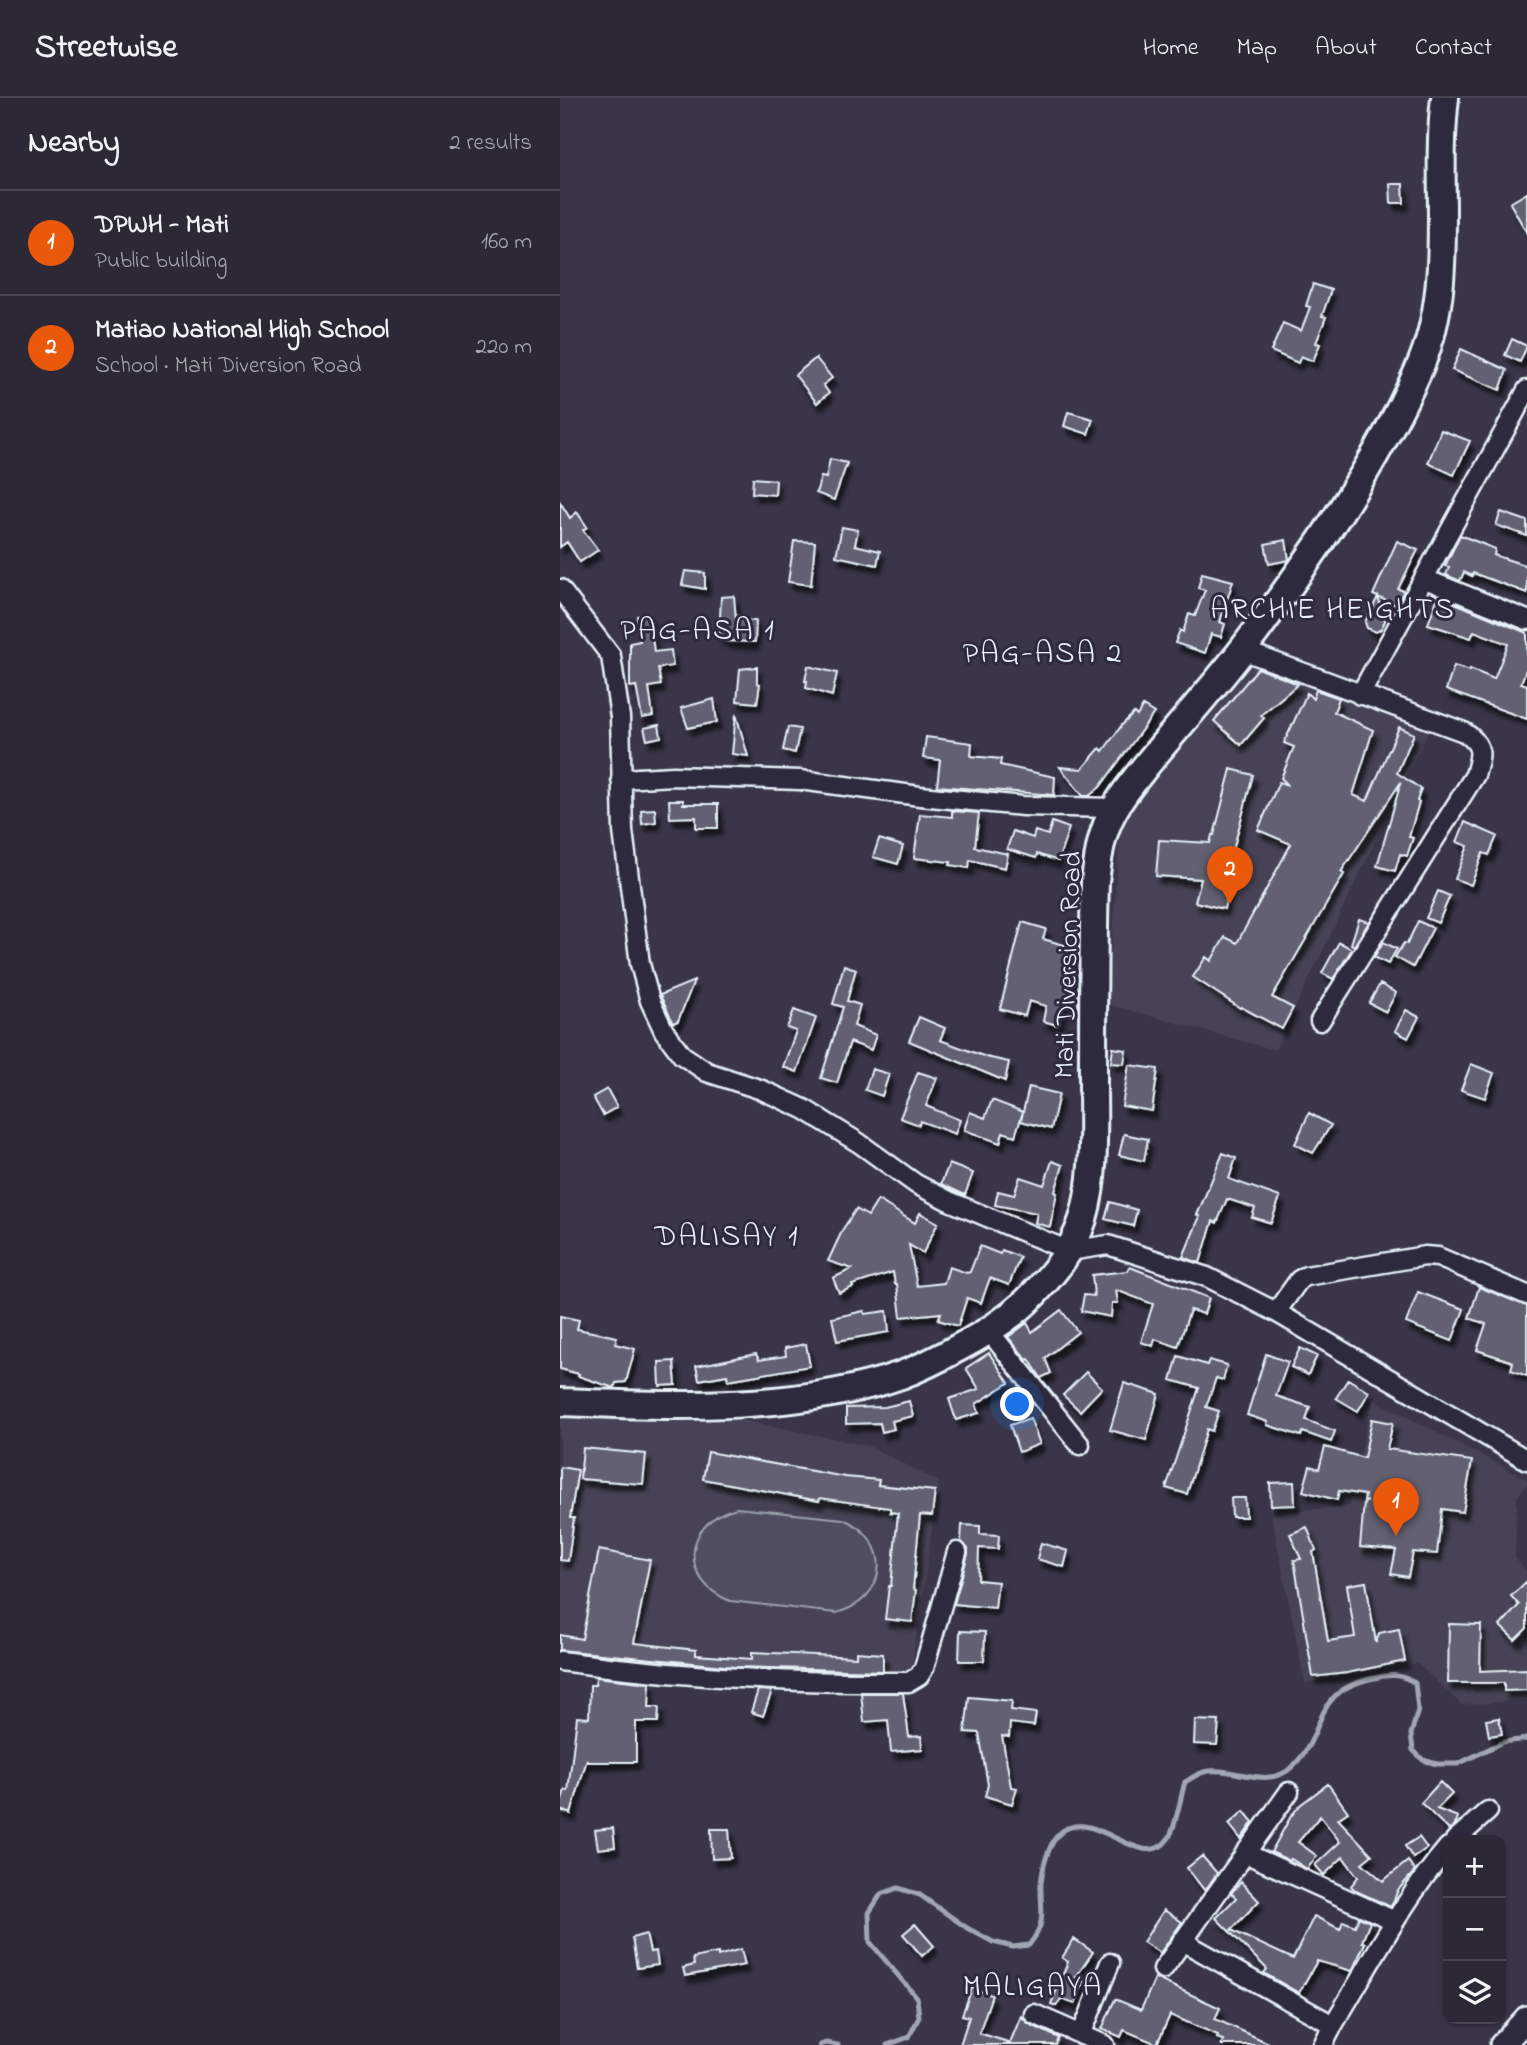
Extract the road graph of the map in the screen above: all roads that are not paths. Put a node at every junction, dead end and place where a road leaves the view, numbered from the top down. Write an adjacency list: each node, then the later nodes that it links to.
1 (1445, 98): 6 (highway, Mati Diversion Road)
2 (1527, 390): 3 (street)
3 (1424, 579): 5 (street); 7 (street)
4 (560, 589): 8 (street)
5 (1527, 620)
6 (1242, 650): 7 (street); 9 (highway, Mati Diversion Road)
7 (1360, 695): 10 (street)
8 (621, 779): 9 (street); 13 (street)
9 (1115, 808): 11 (highway, Mati Diversion Road)
10 (1320, 1021)
11 (1083, 1219): 12 (street); 13 (highway, Mati Diversion Road)
12 (1108, 1245): 13 (street); 15 (street)
13 (1069, 1251): 16 (highway, Mati Diversion Road)
14 (1527, 1295): 15 (street)
15 (1276, 1312): 19 (street)
16 (989, 1331): 17 (highway, Mati Diversion Road); 18 (street)
17 (560, 1402)
18 (1080, 1445)
19 (1527, 1460)
20 (957, 1552): 21 (street)
21 (560, 1661)
22 (1289, 1792): 25 (street)
23 (1488, 1811): 24 (street)
24 (1461, 1835)
25 (1245, 1853): 27 (street); 28 (street)
26 (1443, 1853): 27 (street)
27 (1395, 1921): 33 (street)
28 (1182, 1941): 30 (street); 33 (street)
29 (1110, 1963): 34 (street)
30 (1163, 1969)
31 (1034, 2014): 34 (street)
32 (1527, 2018): 37 (main road)
33 (1333, 2025): 36 (street)
34 (1081, 2035): 35 (street)
35 (1105, 2045)
36 (1323, 2045)
37 (1502, 2045)

